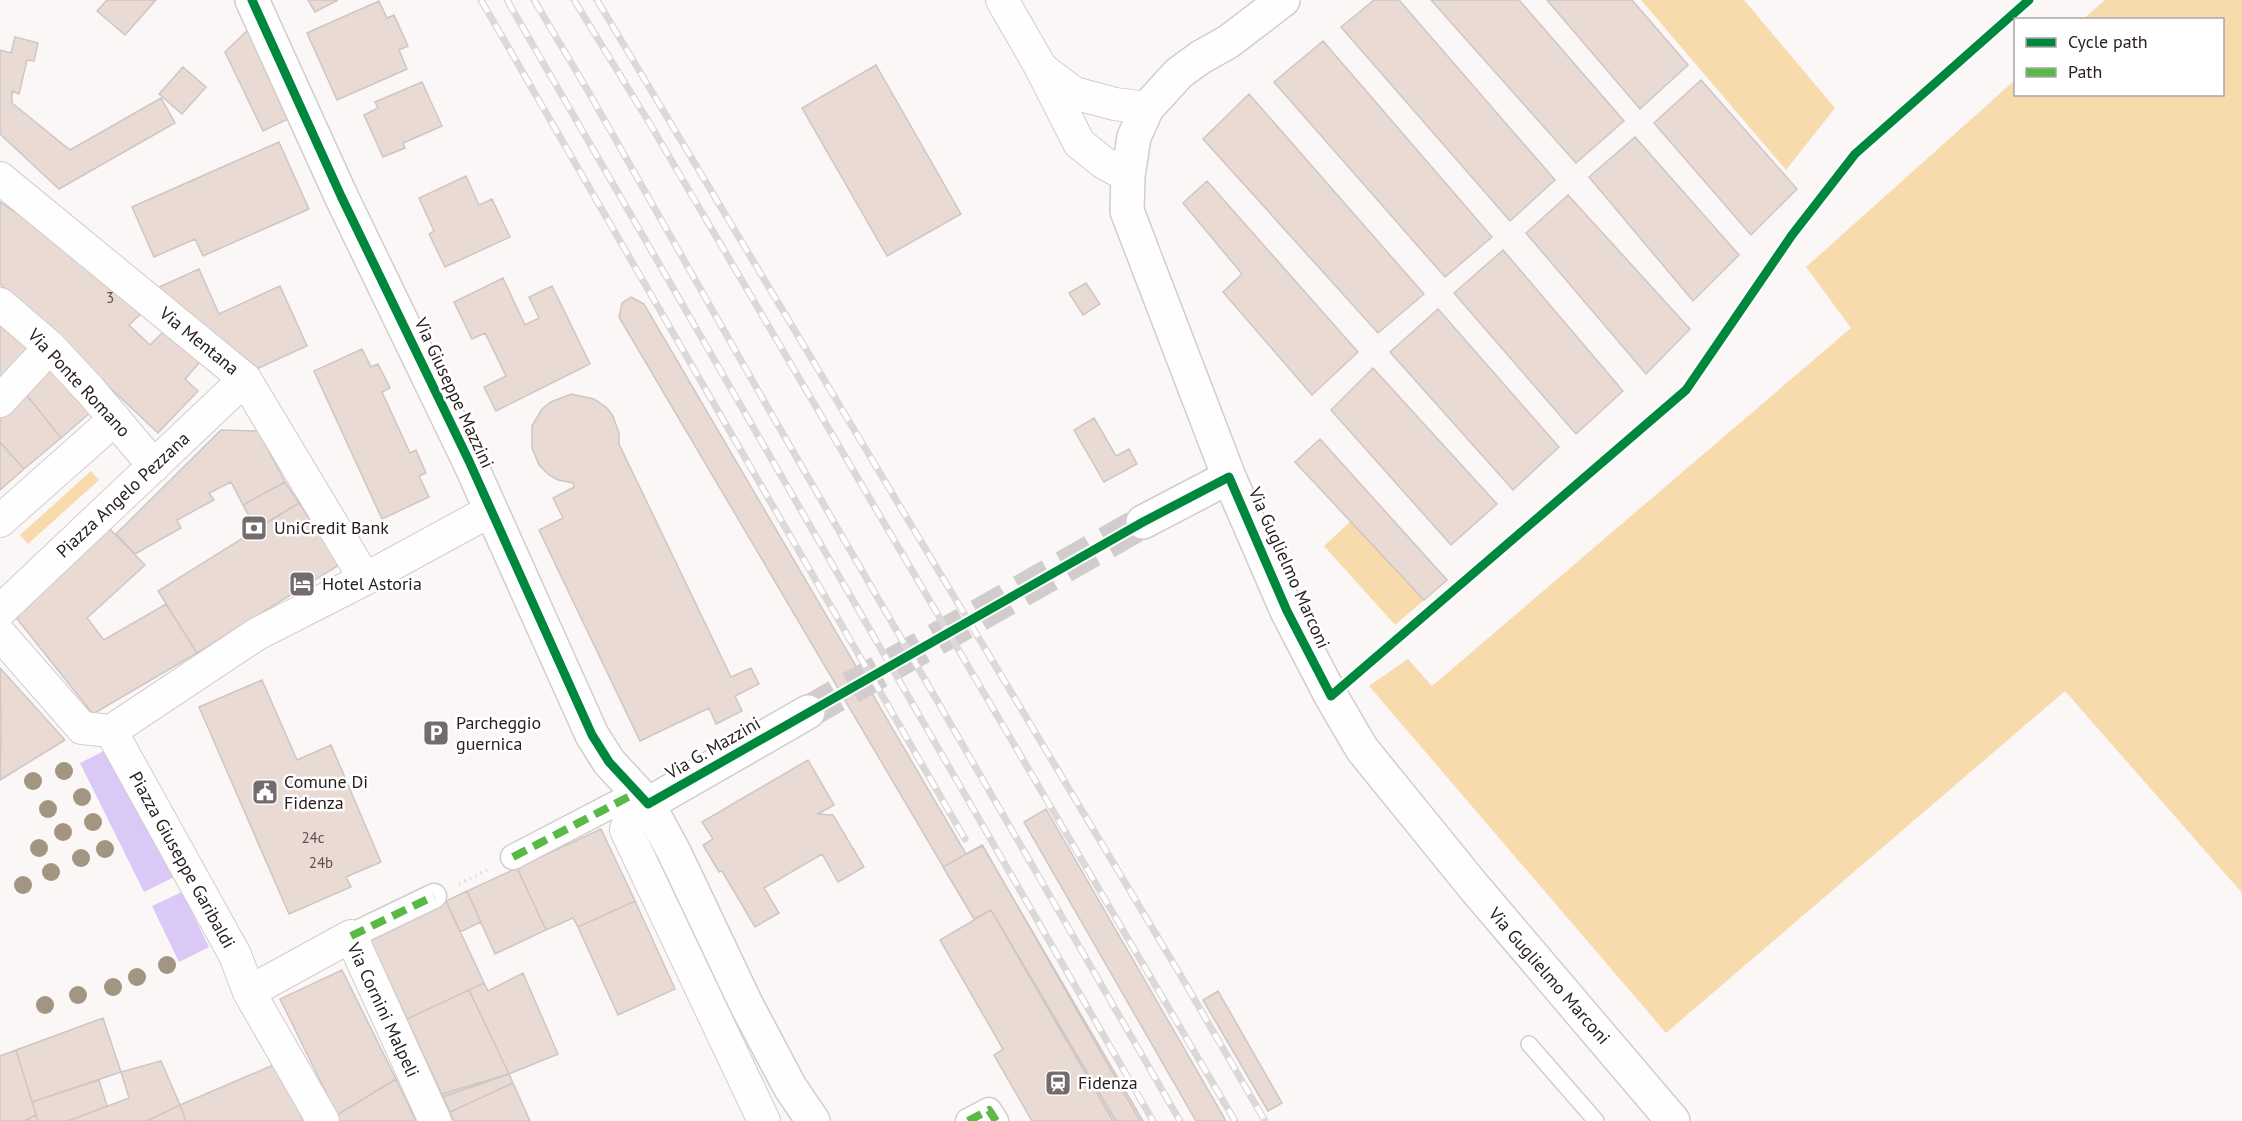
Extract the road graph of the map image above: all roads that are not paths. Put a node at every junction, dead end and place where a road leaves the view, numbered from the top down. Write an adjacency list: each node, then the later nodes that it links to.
1 (252, 0): 15 (street, Via Giuseppe Mazzini)
2 (1002, 0): 4 (street)
3 (1283, 0): 5 (street)
4 (1040, 66): 5 (street); 6 (street)
5 (1147, 108): 6 (street)
6 (1128, 176): 14 (street)
7 (0, 178): 10 (street, Via Mentana)
8 (0, 304): 9 (street, Via Ponte Romano)
9 (50, 347): 11 (street); 12 (street, Via Ponte Romano)
10 (245, 379): 13 (street, Piazza Angelo Pezzana); 18 (street, Via Mentana)
11 (0, 401)
12 (115, 419): 13 (street, Via Ponte Romano); 16 (street)
13 (154, 466): 19 (street, Piazza Angelo Pezzana)
14 (1229, 477): 17 (street, Via Guglielmo Marconi); 36 (street, Via Guglielmo Marconi)
15 (490, 511): 18 (street); 23 (street, Via Giuseppe Mazzini)
16 (0, 521)
17 (1143, 522)
18 (365, 579): 22 (street)
19 (0, 611)
20 (0, 633): 22 (street)
21 (808, 712): 23 (street, Via G. Mazzini)
22 (111, 730): 27 (street, Piazza Giuseppe Garibaldi)
23 (642, 799): 24 (street); 32 (street); 33 (street)
24 (513, 857)
25 (434, 896): 26 (street)
26 (351, 936): 27 (street, Via Cornini Malpeli); 31 (street, Via Cornini Malpeli)
27 (249, 992): 30 (street, Piazza Giuseppe Garibaldi)
28 (1529, 1044): 35 (lane)
29 (992, 1115): 34 (street)
30 (323, 1121)
31 (435, 1121)
32 (764, 1121)
33 (813, 1121)
34 (968, 1121)
35 (1596, 1121)
36 (1673, 1121)

